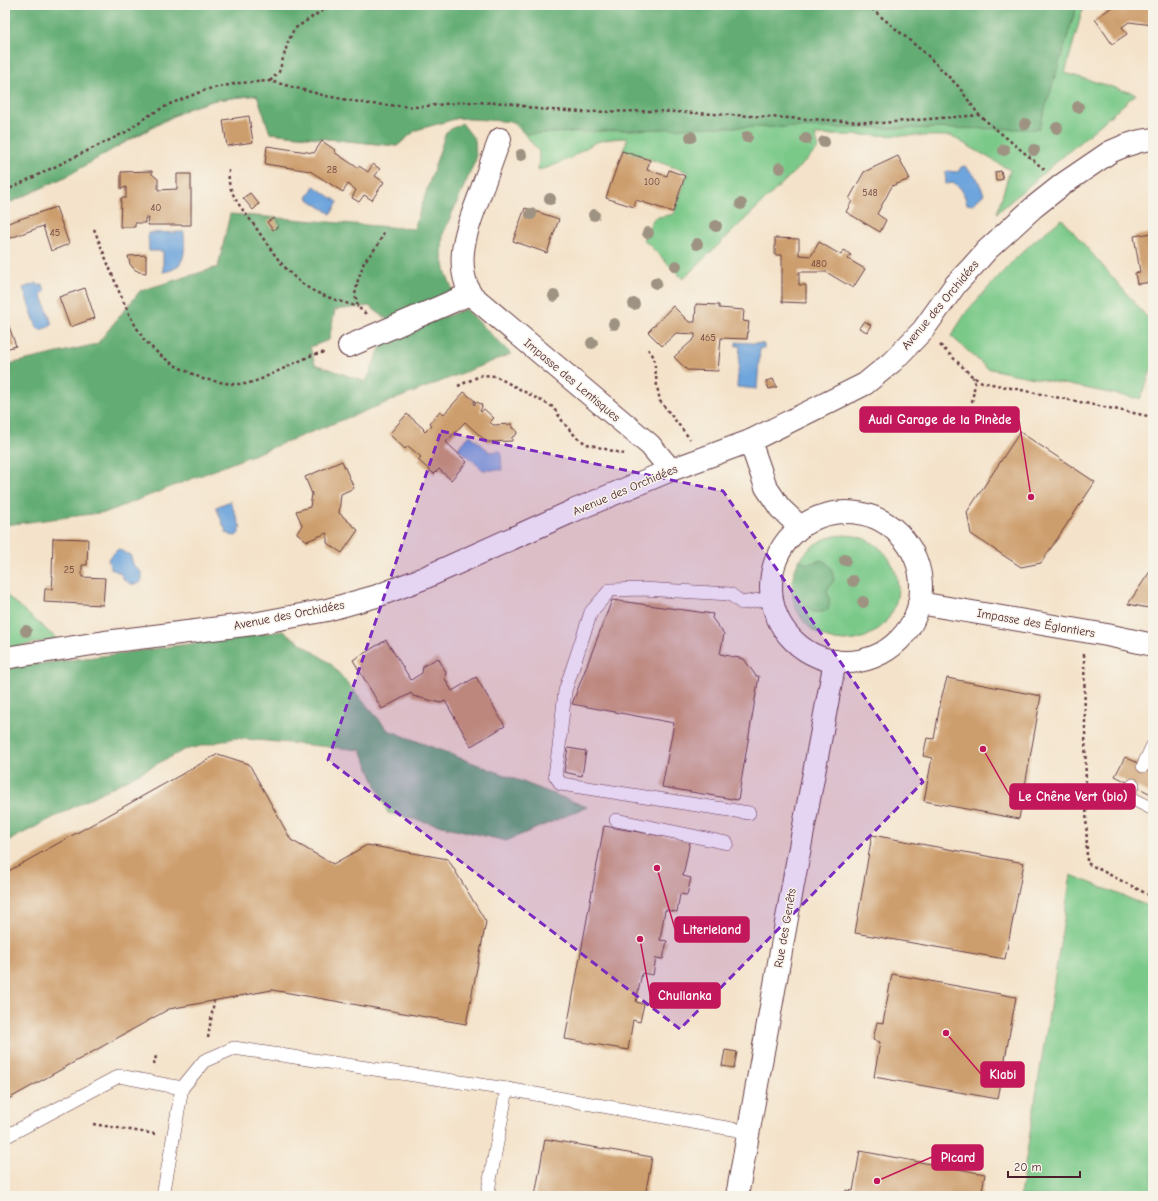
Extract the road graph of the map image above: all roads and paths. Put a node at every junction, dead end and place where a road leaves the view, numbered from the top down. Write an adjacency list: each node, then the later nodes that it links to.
1 (333, 5): 3 (path)
2 (867, 5): 4 (path)
3 (270, 81): 4 (path); 9 (path)
4 (979, 115): 8 (path)
5 (500, 138): 12 (street)
6 (1153, 139): 8 (street, Avenue des Orchidées)
7 (229, 170): 13 (path)
8 (1063, 184): 15 (street, Avenue des Orchidées)
9 (5, 191)
10 (94, 229): 16 (path)
11 (384, 232): 13 (path)
12 (470, 294): 14 (street); 23 (street, Impasse des Lentisques)
13 (358, 307): 14 (path)
14 (392, 327): 16 (street)
15 (923, 330): 18 (path); 22 (street, Avenue des Orchidées)
16 (349, 346)
17 (648, 349): 24 (path)
18 (973, 377): 20 (path); 21 (path)
19 (458, 386): 23 (path)
20 (972, 402)
21 (1148, 416)
22 (750, 441): 24 (street, Avenue des Orchidées); 26 (street)
23 (650, 445): 25 (street, Impasse des Lentisques)
24 (702, 458): 25 (street, Avenue des Orchidées)
25 (671, 470): 31 (street, Avenue des Orchidées)
26 (800, 527): 27 (street); 28 (street)
27 (771, 598): 32 (street); 37 (lane)
28 (919, 603): 29 (street, Impasse des Églantiers); 32 (street)
29 (1084, 631): 30 (street, Impasse des Églantiers); 40 (path)
30 (1153, 645)
31 (5, 658)
32 (834, 661): 43 (street, Rue des Genêts)
33 (1153, 745): 34 (lane)
34 (1143, 766)
35 (1133, 785): 36 (lane)
36 (1153, 809)
37 (748, 813)
38 (616, 820): 39 (lane)
39 (727, 842)
40 (1153, 897)
41 (182, 1088): 42 (lane); 44 (lane); 45 (lane)
42 (507, 1089): 43 (lane); 46 (lane)
43 (749, 1132): 47 (street, Rue des Genêts)
44 (5, 1137)
45 (163, 1196)
46 (487, 1196)
47 (737, 1196)

